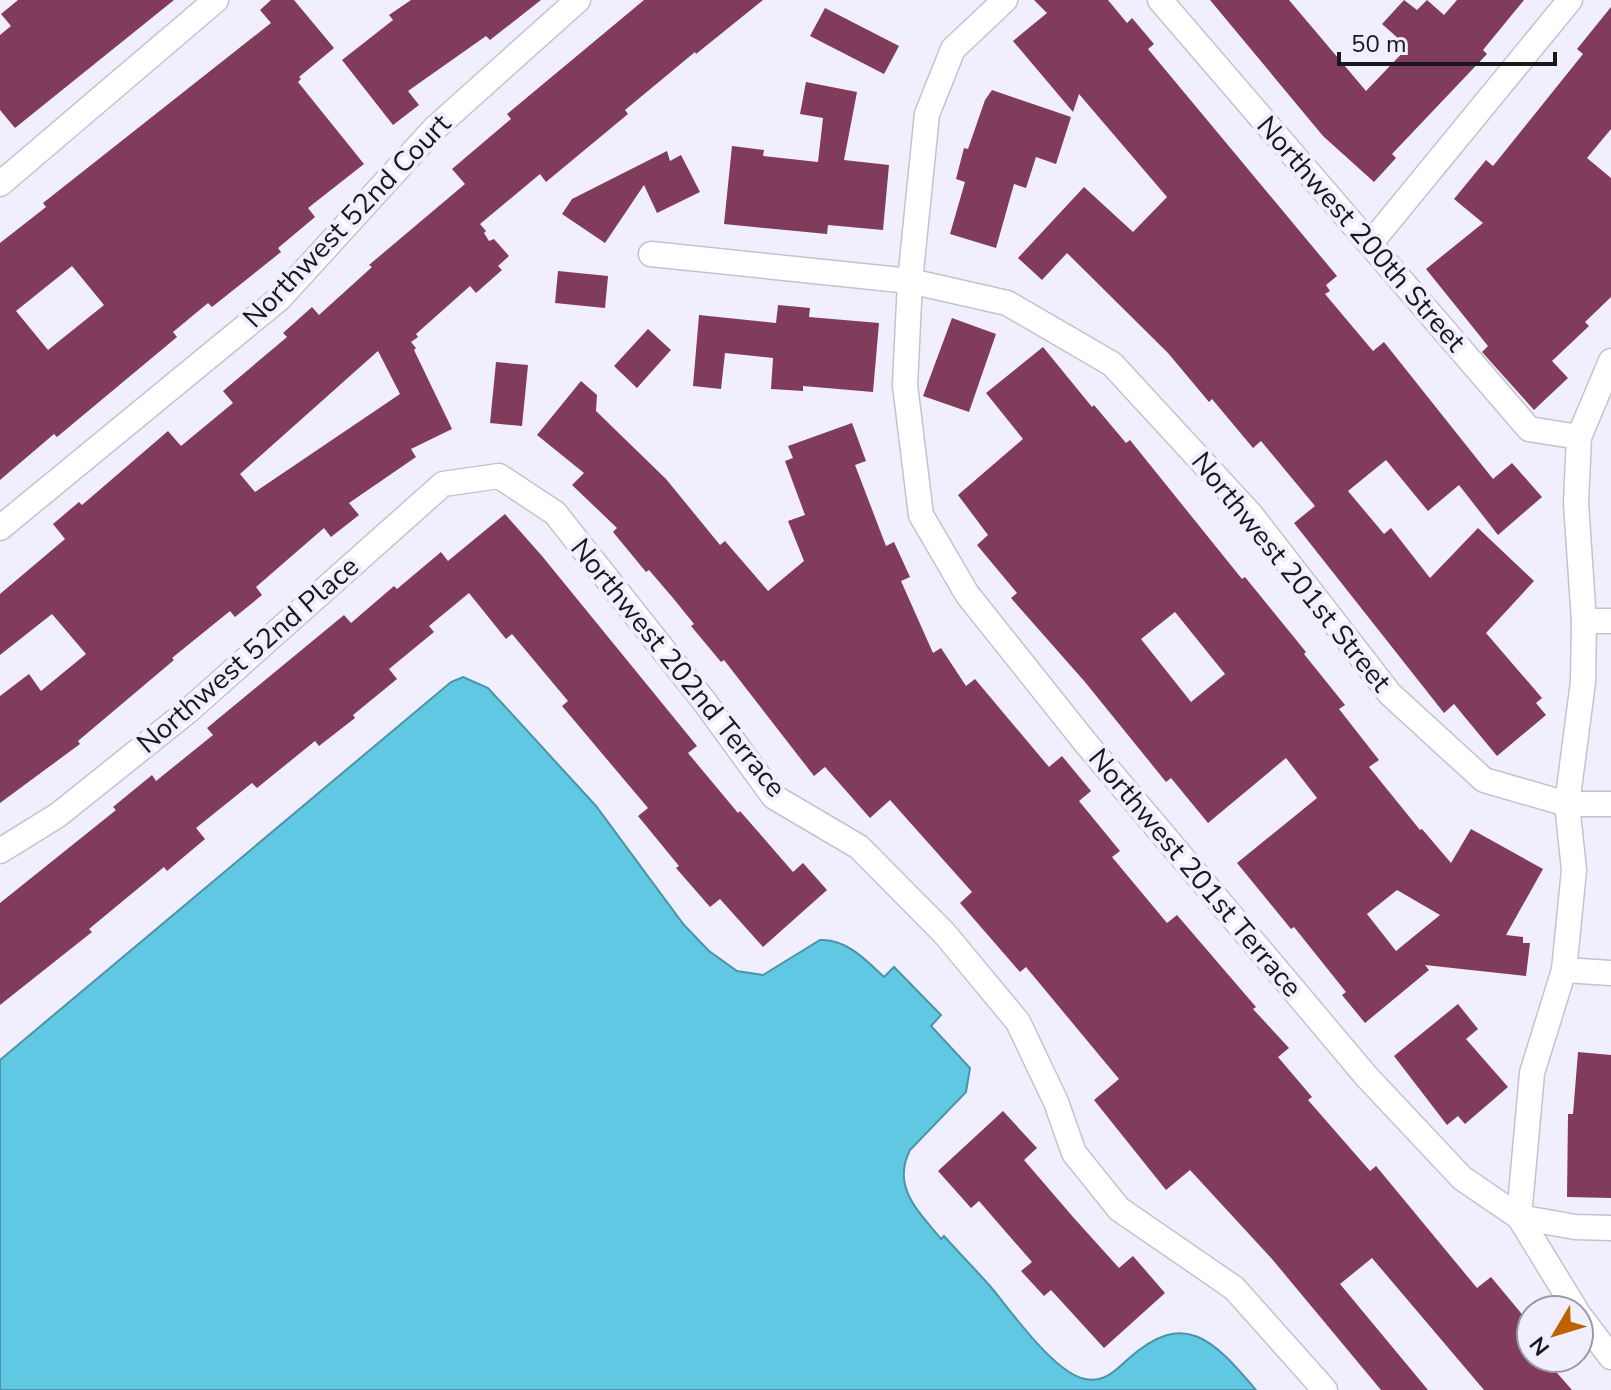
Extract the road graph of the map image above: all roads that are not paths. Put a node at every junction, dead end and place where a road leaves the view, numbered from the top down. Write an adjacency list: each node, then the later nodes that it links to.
1 (216, 0): 6 (street)
2 (578, 0): 13 (street, Northwest 52nd Court)
3 (1005, 0): 9 (street, Northwest 201st Terrace)
4 (1160, 0): 7 (street, Northwest 200th Street)
5 (1570, 0): 7 (street)
6 (0, 184)
7 (1370, 244): 11 (street, Northwest 200th Street)
8 (651, 254): 9 (street, Northwest 201st Street)
9 (910, 281): 16 (street, Northwest 201st Street); 21 (street, Northwest 201st Terrace)
10 (1611, 361): 11 (street)
11 (1579, 437): 14 (street)
12 (499, 476): 18 (street, Northwest 52nd Place); 26 (street, Northwest 202nd Terrace)
13 (0, 528)
14 (1584, 621): 15 (street); 16 (street)
15 (1611, 621)
16 (1567, 804): 17 (street, Northwest 201st Street); 19 (street)
17 (1611, 804)
18 (0, 851)
19 (1564, 970): 20 (street); 21 (street)
20 (1611, 973)
21 (1519, 1217): 22 (street); 23 (street, Northwest 201st Terrace)
22 (1611, 1228)
23 (1566, 1294)
24 (1595, 1336): 25 (street)
25 (1611, 1357)
26 (1325, 1390)

